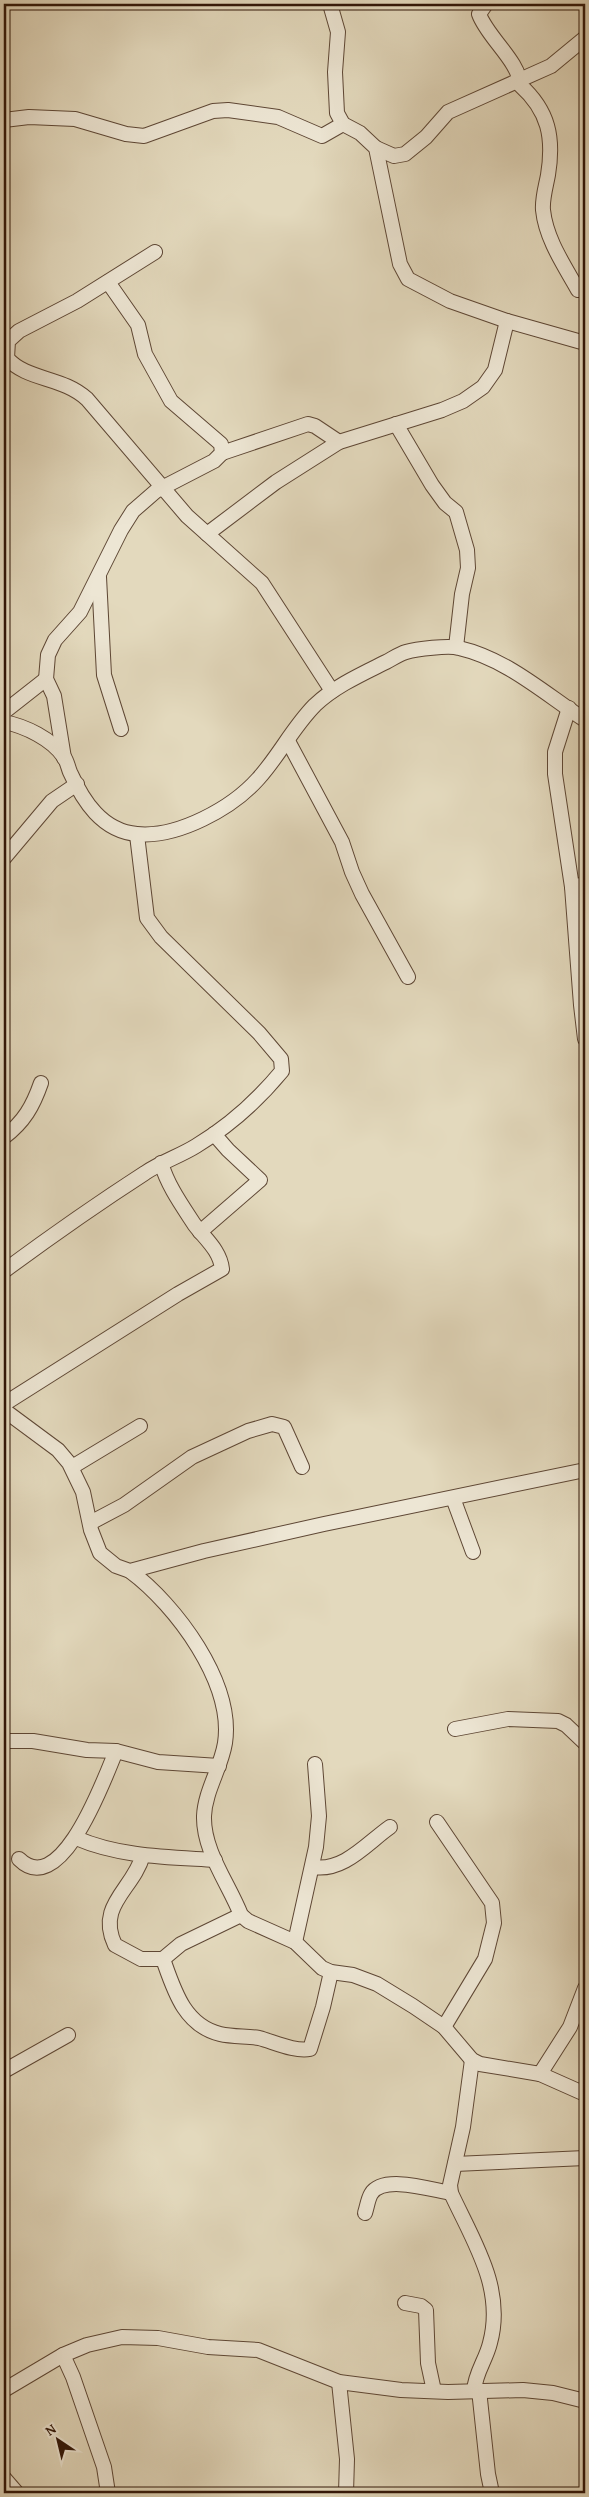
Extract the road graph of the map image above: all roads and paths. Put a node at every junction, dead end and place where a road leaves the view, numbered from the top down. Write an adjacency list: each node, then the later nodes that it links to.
1 (330, 4): 6 (street)
2 (486, 4): 4 (street)
3 (585, 38): 4 (street)
4 (520, 80): 7 (street); 10 (street)
5 (4, 120): 6 (street)
6 (342, 124): 7 (street)
7 (376, 148): 11 (street)
8 (155, 252): 9 (street)
9 (108, 282): 15 (street); 16 (street)
10 (578, 290)
11 (506, 321): 12 (street); 13 (street)
12 (585, 343)
13 (396, 424): 14 (street); 19 (street)
14 (339, 442): 15 (street); 17 (street)
15 (222, 453): 16 (street)
16 (163, 486): 17 (street); 18 (street)
17 (207, 534): 21 (street)
18 (99, 576): 20 (street); 26 (street)
19 (456, 647): 21 (street); 22 (street)
20 (46, 679): 23 (street); 28 (street)
21 (332, 691): 27 (street)
22 (569, 708): 24 (street); 32 (street)
23 (4, 712)
24 (585, 720)
25 (4, 722): 28 (street)
26 (121, 730)
27 (288, 741): 30 (street); 33 (street)
28 (64, 758): 29 (street)
29 (77, 784): 30 (street); 31 (street)
30 (137, 834): 37 (street)
31 (4, 858)
32 (579, 886): 34 (street)
33 (408, 977)
34 (583, 1005): 35 (street)
35 (585, 1038)
36 (41, 1083): 38 (street)
37 (214, 1134): 39 (street); 40 (street)
38 (4, 1137)
39 (161, 1163): 40 (street); 41 (street)
40 (200, 1232): 42 (street)
41 (4, 1271)
42 (4, 1404)
43 (4, 1410): 45 (street)
44 (140, 1426): 45 (street)
45 (72, 1467): 49 (street)
46 (302, 1467): 49 (street)
47 (585, 1470): 48 (street)
48 (453, 1498): 50 (street); 51 (street)
49 (90, 1523): 51 (street)
50 (473, 1552)
51 (130, 1571): 57 (street)
52 (455, 1730): 54 (street)
53 (4, 1741): 55 (street)
54 (585, 1743)
55 (116, 1751): 57 (street); 60 (street)
56 (316, 1764): 64 (street)
57 (219, 1766): 63 (street)
58 (437, 1822): 70 (street)
59 (390, 1827): 64 (street)
60 (76, 1838): 61 (street); 62 (street)
61 (143, 1855): 63 (street); 67 (street)
62 (19, 1859)
63 (215, 1860): 65 (street)
64 (313, 1866): 66 (street)
65 (241, 1915): 66 (street); 67 (street)
66 (295, 1942): 68 (street)
67 (163, 1959): 68 (street)
68 (331, 1972): 70 (street)
69 (585, 1988): 74 (street)
70 (444, 2028): 72 (street)
71 (68, 2035): 73 (street)
72 (472, 2060): 74 (street); 77 (street)
73 (4, 2071)
74 (540, 2074): 75 (street)
75 (585, 2094)
76 (585, 2158): 77 (street)
77 (455, 2164): 78 (street)
78 (451, 2193): 79 (street); 84 (street)
79 (365, 2213)
80 (405, 2303): 85 (street)
81 (63, 2355): 82 (street); 83 (street); 89 (street)
82 (339, 2382): 85 (street); 90 (street)
83 (4, 2390)
84 (476, 2390): 85 (street); 86 (street); 91 (street)
85 (434, 2391)
86 (585, 2401)
87 (4, 2478): 88 (street)
88 (17, 2493)
89 (108, 2493)
90 (346, 2493)
91 (492, 2493)

